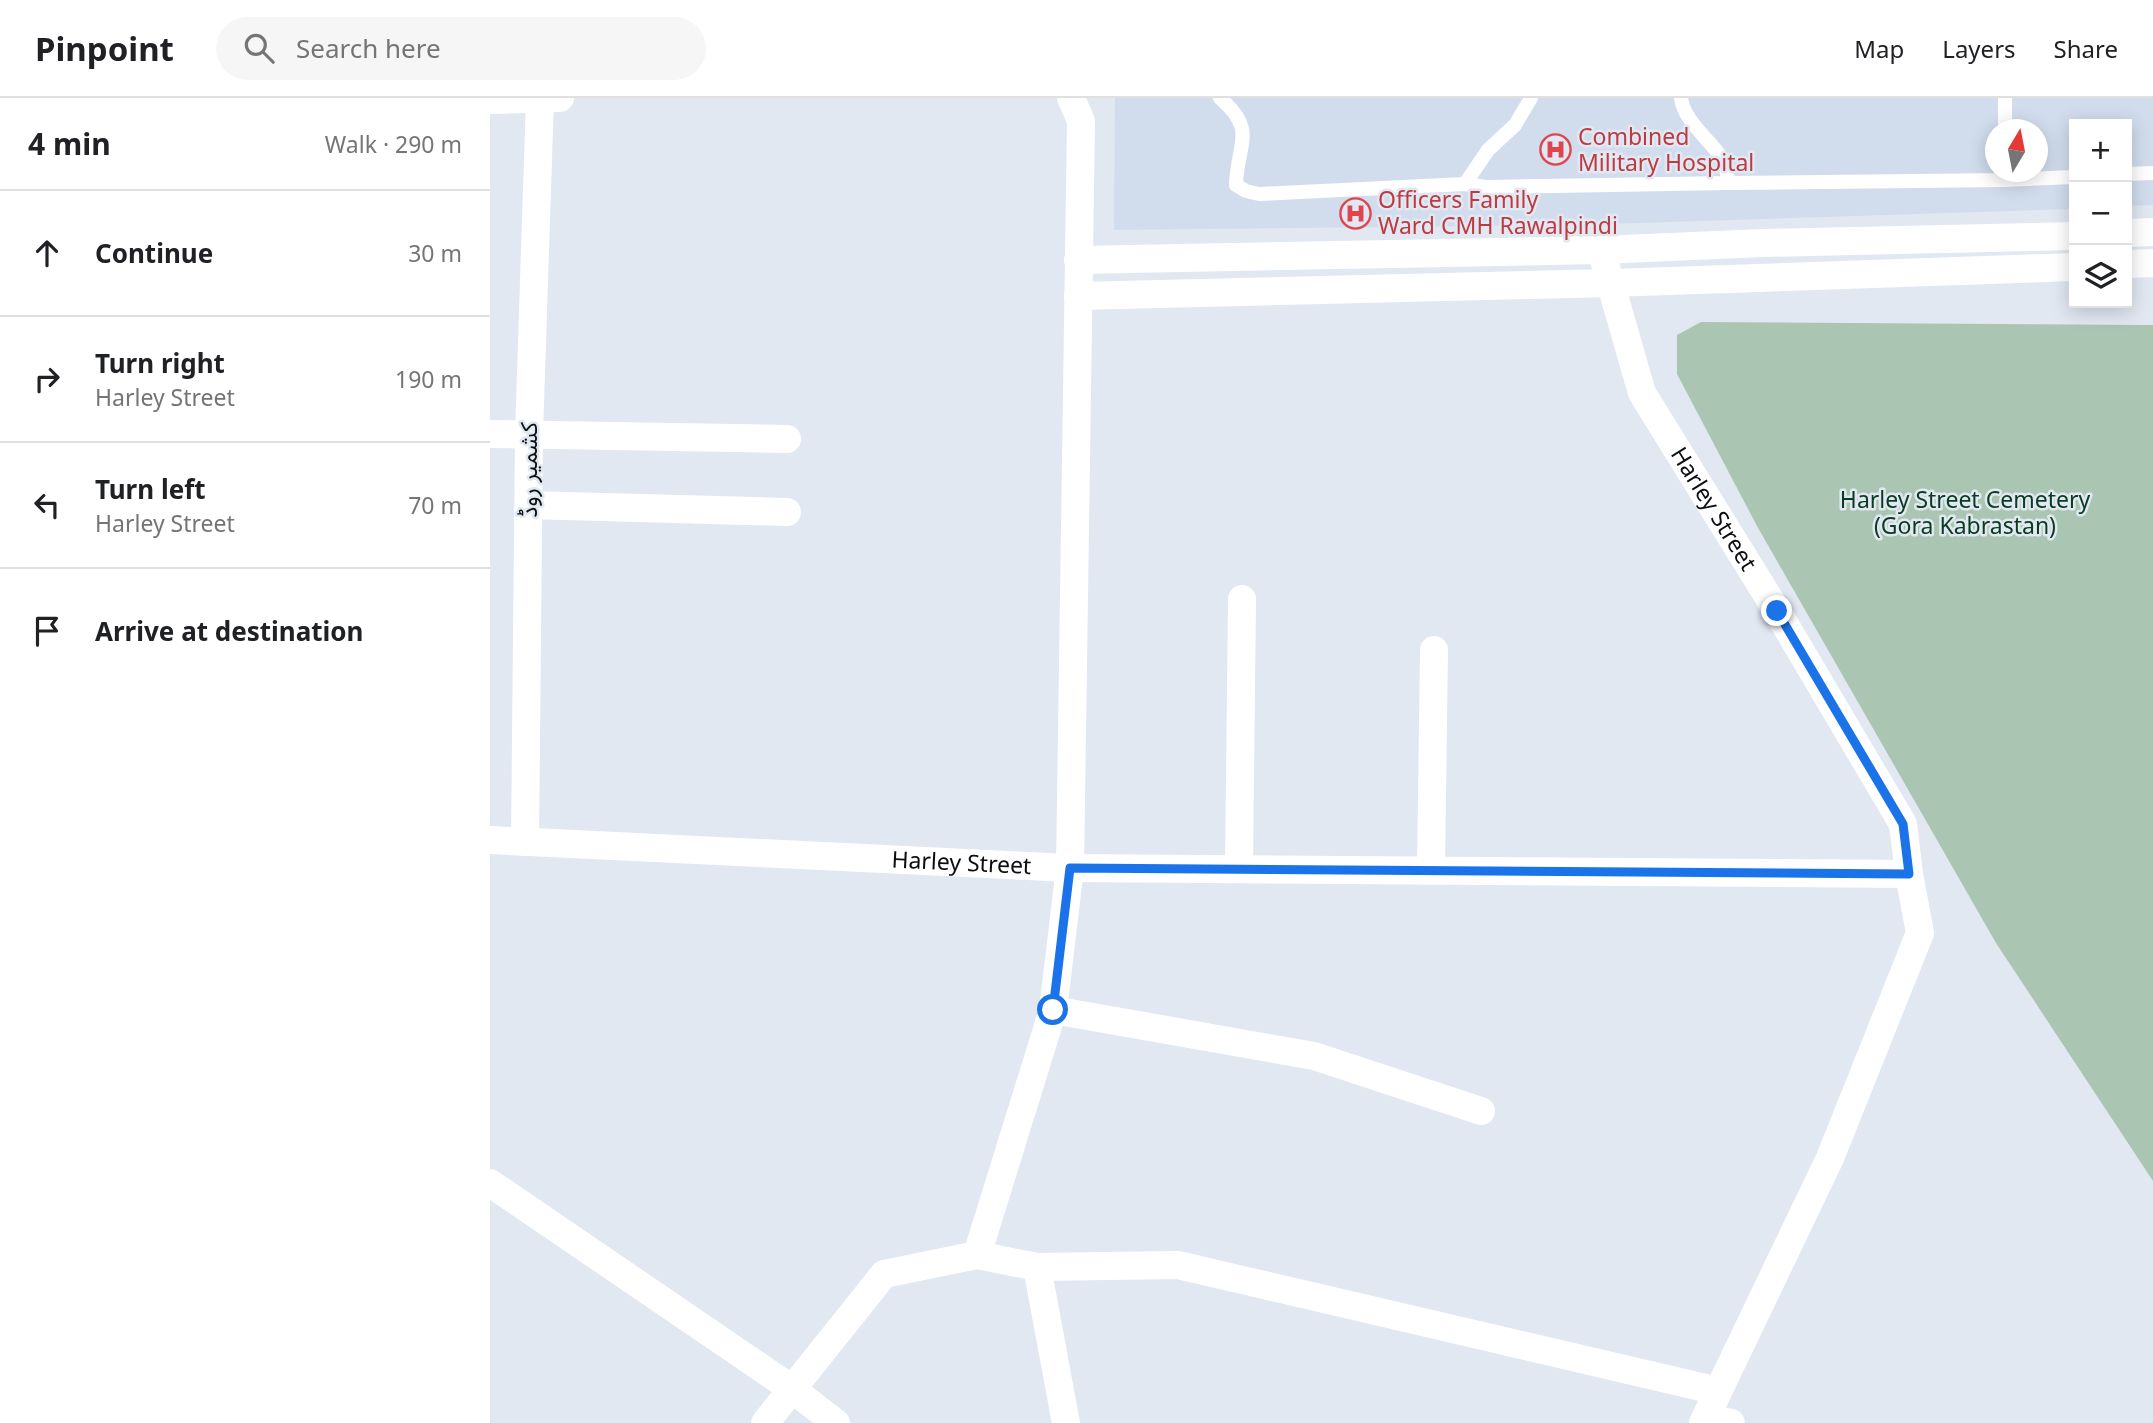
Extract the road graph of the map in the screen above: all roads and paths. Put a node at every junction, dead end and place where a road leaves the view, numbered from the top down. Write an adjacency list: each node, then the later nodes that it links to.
1 (540, 98): 2 (street); 8 (street); 28 (street, کشمیر روڈ)
2 (560, 98)
3 (1071, 98): 21 (street)
4 (1220, 98): 16 (lane)
5 (1531, 98): 16 (lane)
6 (1681, 98): 15 (lane)
7 (2005, 98): 9 (lane)
8 (490, 100)
9 (2005, 119)
10 (2153, 173): 11 (lane)
11 (2132, 174)
12 (1985, 177): 15 (lane)
13 (2048, 177): 14 (lane)
14 (2069, 177)
15 (1729, 183): 16 (lane)
16 (1465, 184)
17 (2153, 232): 18 (street)
18 (2132, 233)
19 (2069, 236): 20 (street)
20 (1601, 250): 21 (street); 25 (street, Harley Street)
21 (1079, 260): 26 (street)
22 (2153, 263): 23 (street)
23 (2132, 264)
24 (2069, 267): 25 (street)
25 (1611, 283): 26 (street); 39 (street, Harley Street)
26 (1078, 296): 36 (street)
27 (490, 434): 28 (street)
28 (529, 435): 29 (street); 30 (street, کشمیر روڈ)
29 (787, 439)
30 (529, 505): 31 (street); 35 (street, کشمیر روڈ)
31 (788, 512)
32 (1242, 599): 37 (street)
33 (1434, 650): 38 (street)
34 (490, 840): 35 (street, Harley Street)
35 (525, 842): 36 (street, Harley Street)
36 (1070, 868): 37 (street, Harley Street); 40 (street)
37 (1239, 868): 38 (street, Harley Street)
38 (1431, 870): 39 (street, Harley Street)
39 (1909, 874): 46 (street)
40 (1053, 1010): 41 (street); 43 (street)
41 (1481, 1111)
42 (490, 1183): 45 (street)
43 (977, 1255): 44 (street); 45 (street)
44 (1037, 1267): 46 (street); 50 (street)
45 (792, 1389): 48 (street); 49 (street)
46 (1718, 1391): 47 (street)
47 (1713, 1421)
48 (765, 1423)
49 (836, 1423)
50 (1066, 1423)

